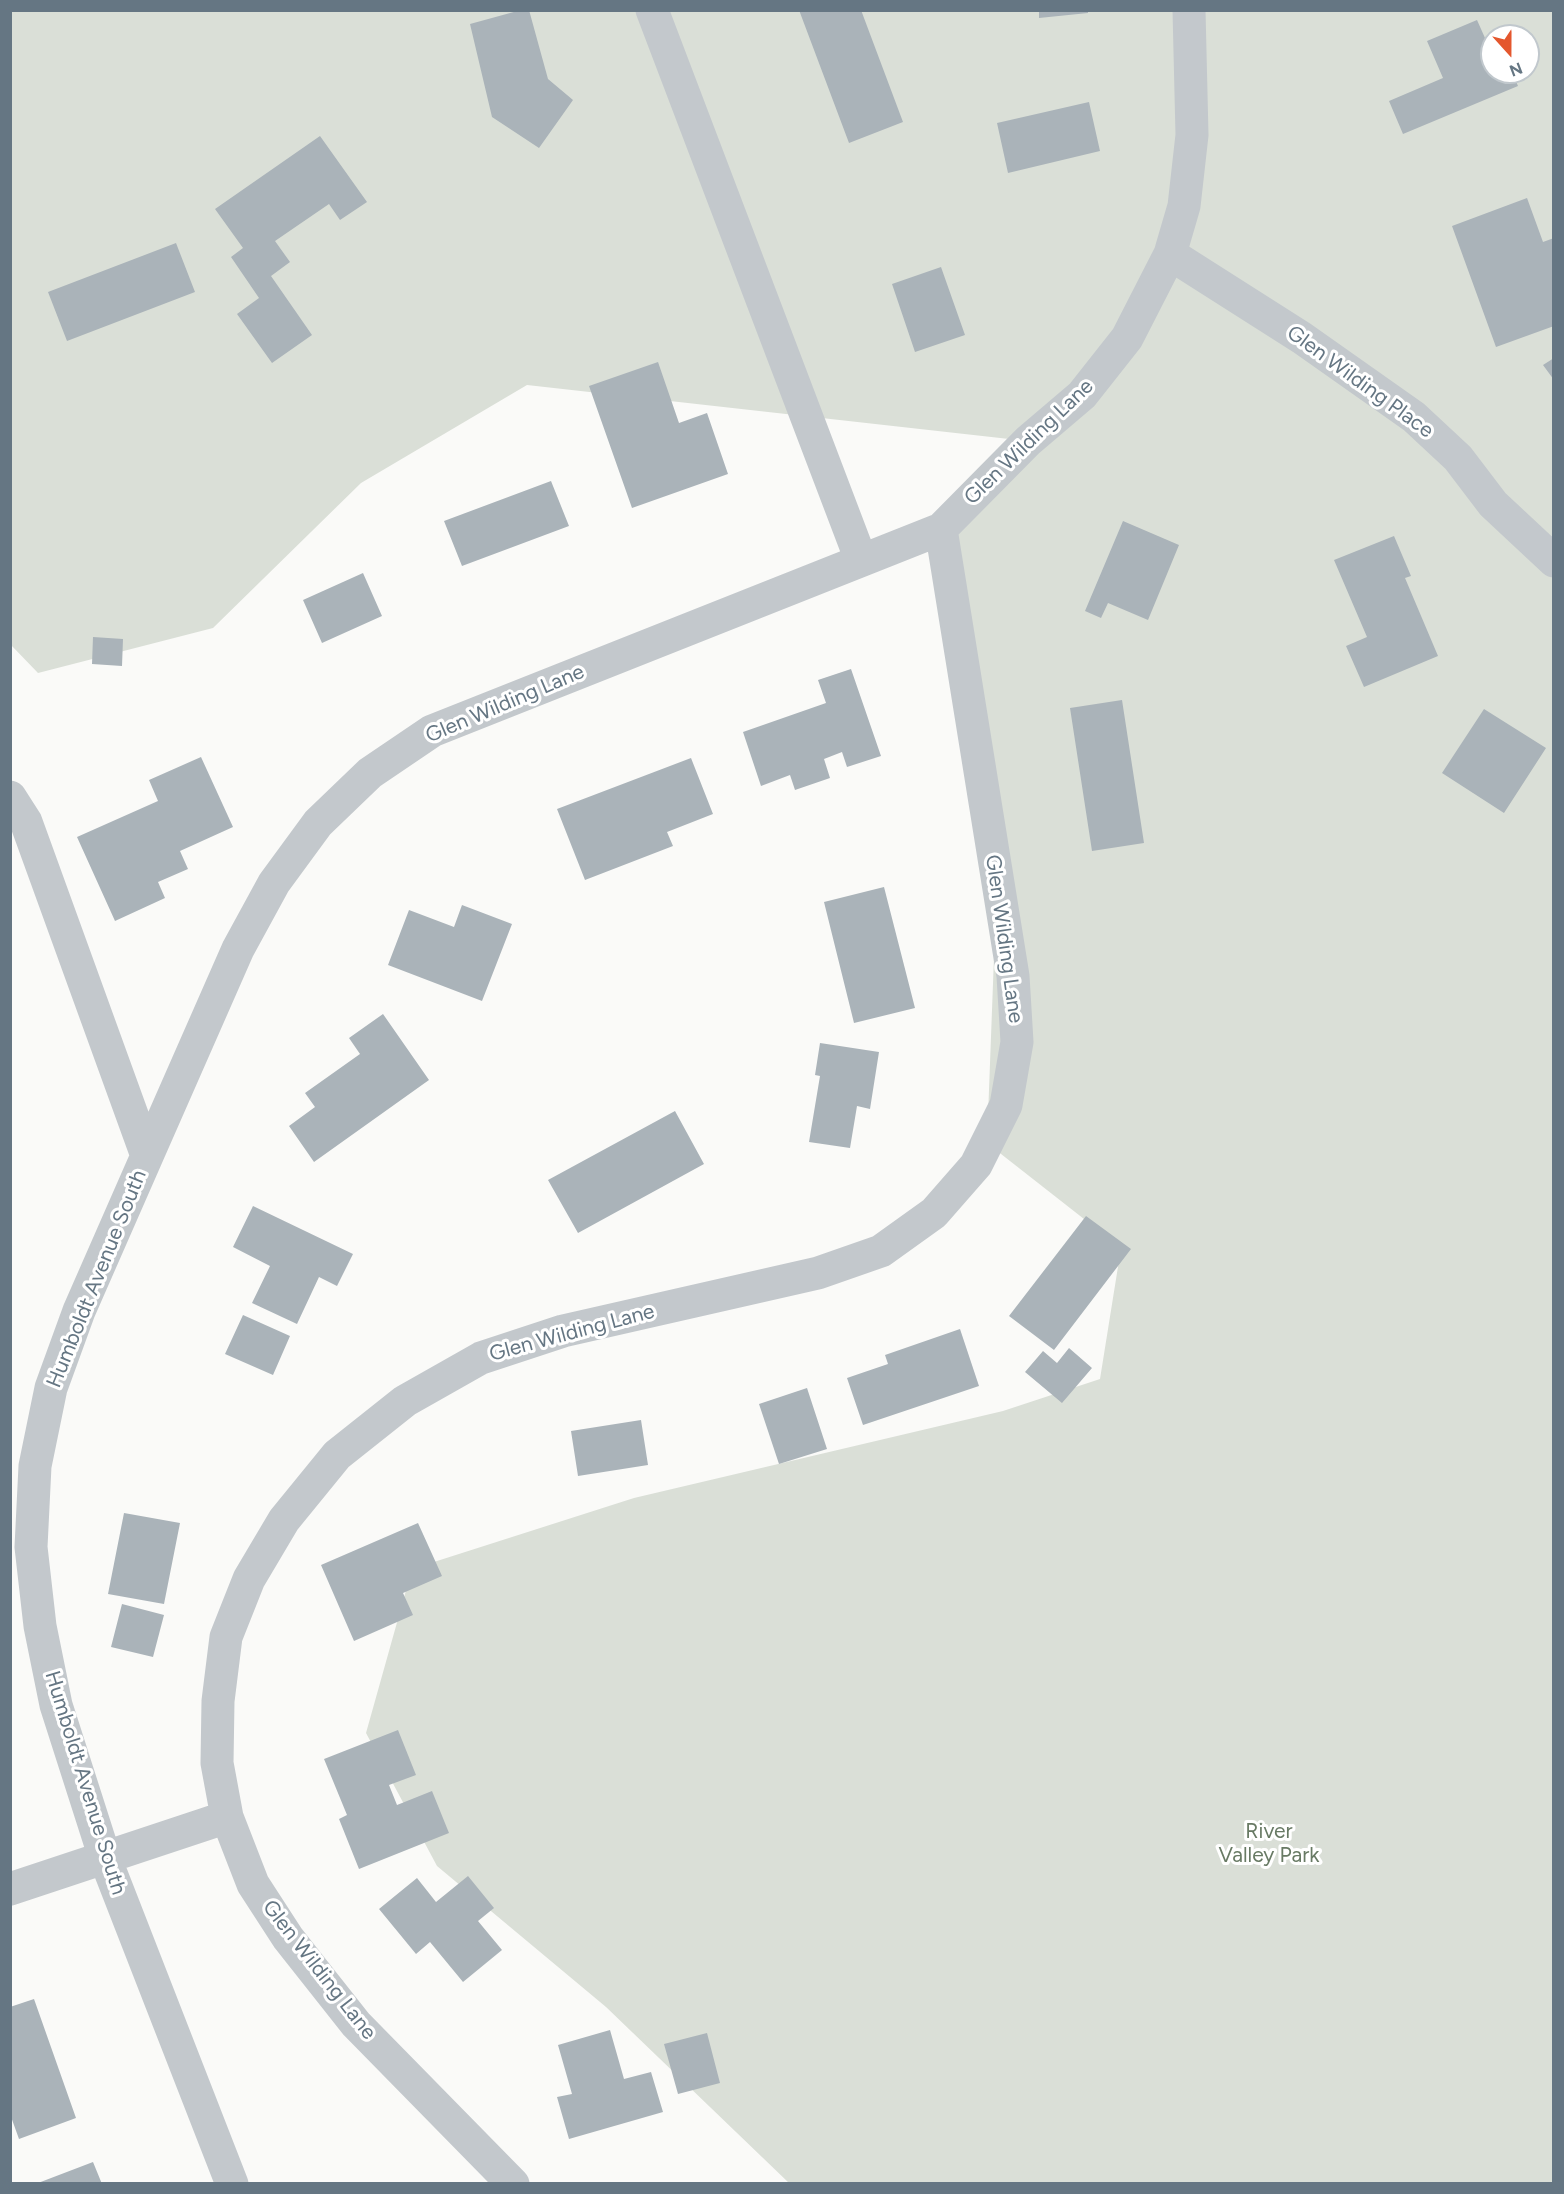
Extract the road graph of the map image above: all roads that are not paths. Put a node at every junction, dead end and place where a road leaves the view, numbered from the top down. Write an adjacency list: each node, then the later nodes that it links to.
1 (652, 10): 5 (street)
2 (1189, 10): 3 (street, Glen Wilding Lane)
3 (1170, 254): 4 (street, Glen Wilding Lane); 6 (street, Glen Wilding Place)
4 (941, 529): 5 (street, Glen Wilding Lane); 9 (street, Glen Wilding Lane)
5 (861, 560): 8 (street, Glen Wilding Lane)
6 (1554, 561)
7 (10, 797): 8 (street, Humboldt Avenue South)
8 (147, 1156): 10 (street, Humboldt Avenue South)
9 (227, 1817): 10 (street); 13 (street, Glen Wilding Lane)
10 (105, 1858): 11 (street); 12 (street, Humboldt Avenue South)
11 (10, 1889)
12 (232, 2184)
13 (513, 2184)

